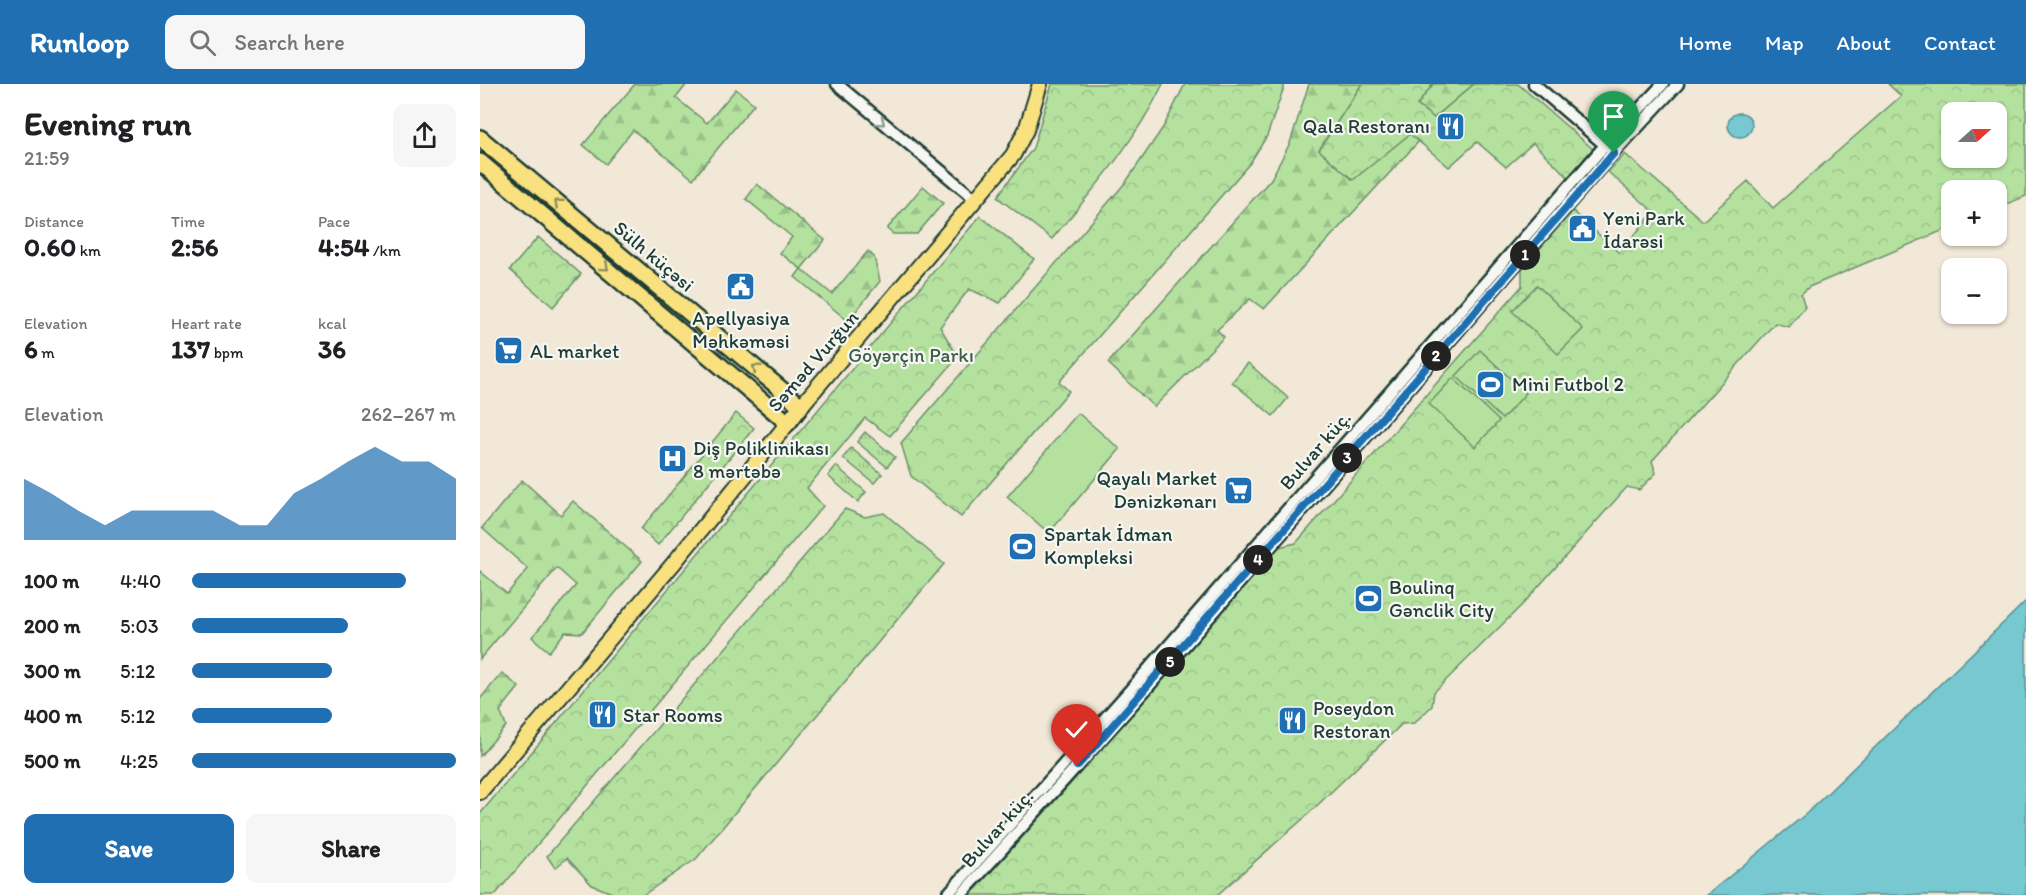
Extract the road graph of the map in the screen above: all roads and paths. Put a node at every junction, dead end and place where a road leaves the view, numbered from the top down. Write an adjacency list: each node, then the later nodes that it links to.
1 (837, 84): 9 (street, one-way to 9)
2 (1040, 84): 9 (main road, Səməd Vurğun)
3 (1534, 84): 7 (street)
4 (1663, 84): 7 (street, Bulvar küç.)
5 (1678, 84): 7 (street, Bulvar küç.)
6 (480, 138): 10 (highway, Sülh küçəsi, one-way to 6)
7 (1610, 149): 14 (street, Bulvar küç.)
8 (480, 162): 11 (highway, Sülh küçəsi)
9 (976, 200): 12 (main road, Səməd Vurğun)
10 (591, 231): 11 (highway); 12 (highway, Sülh küçəsi, one-way to 10)
11 (579, 245): 13 (highway, Sülh küçəsi, one-way to 13)
12 (801, 406): 13 (highway, Səməd Vurğun)
13 (788, 423): 15 (main road, Səməd Vurğun)
14 (1328, 471): 16 (street, Bulvar küç.); 17 (street, Bulvar küç.)
15 (480, 792)
16 (947, 895)
17 (961, 895)

